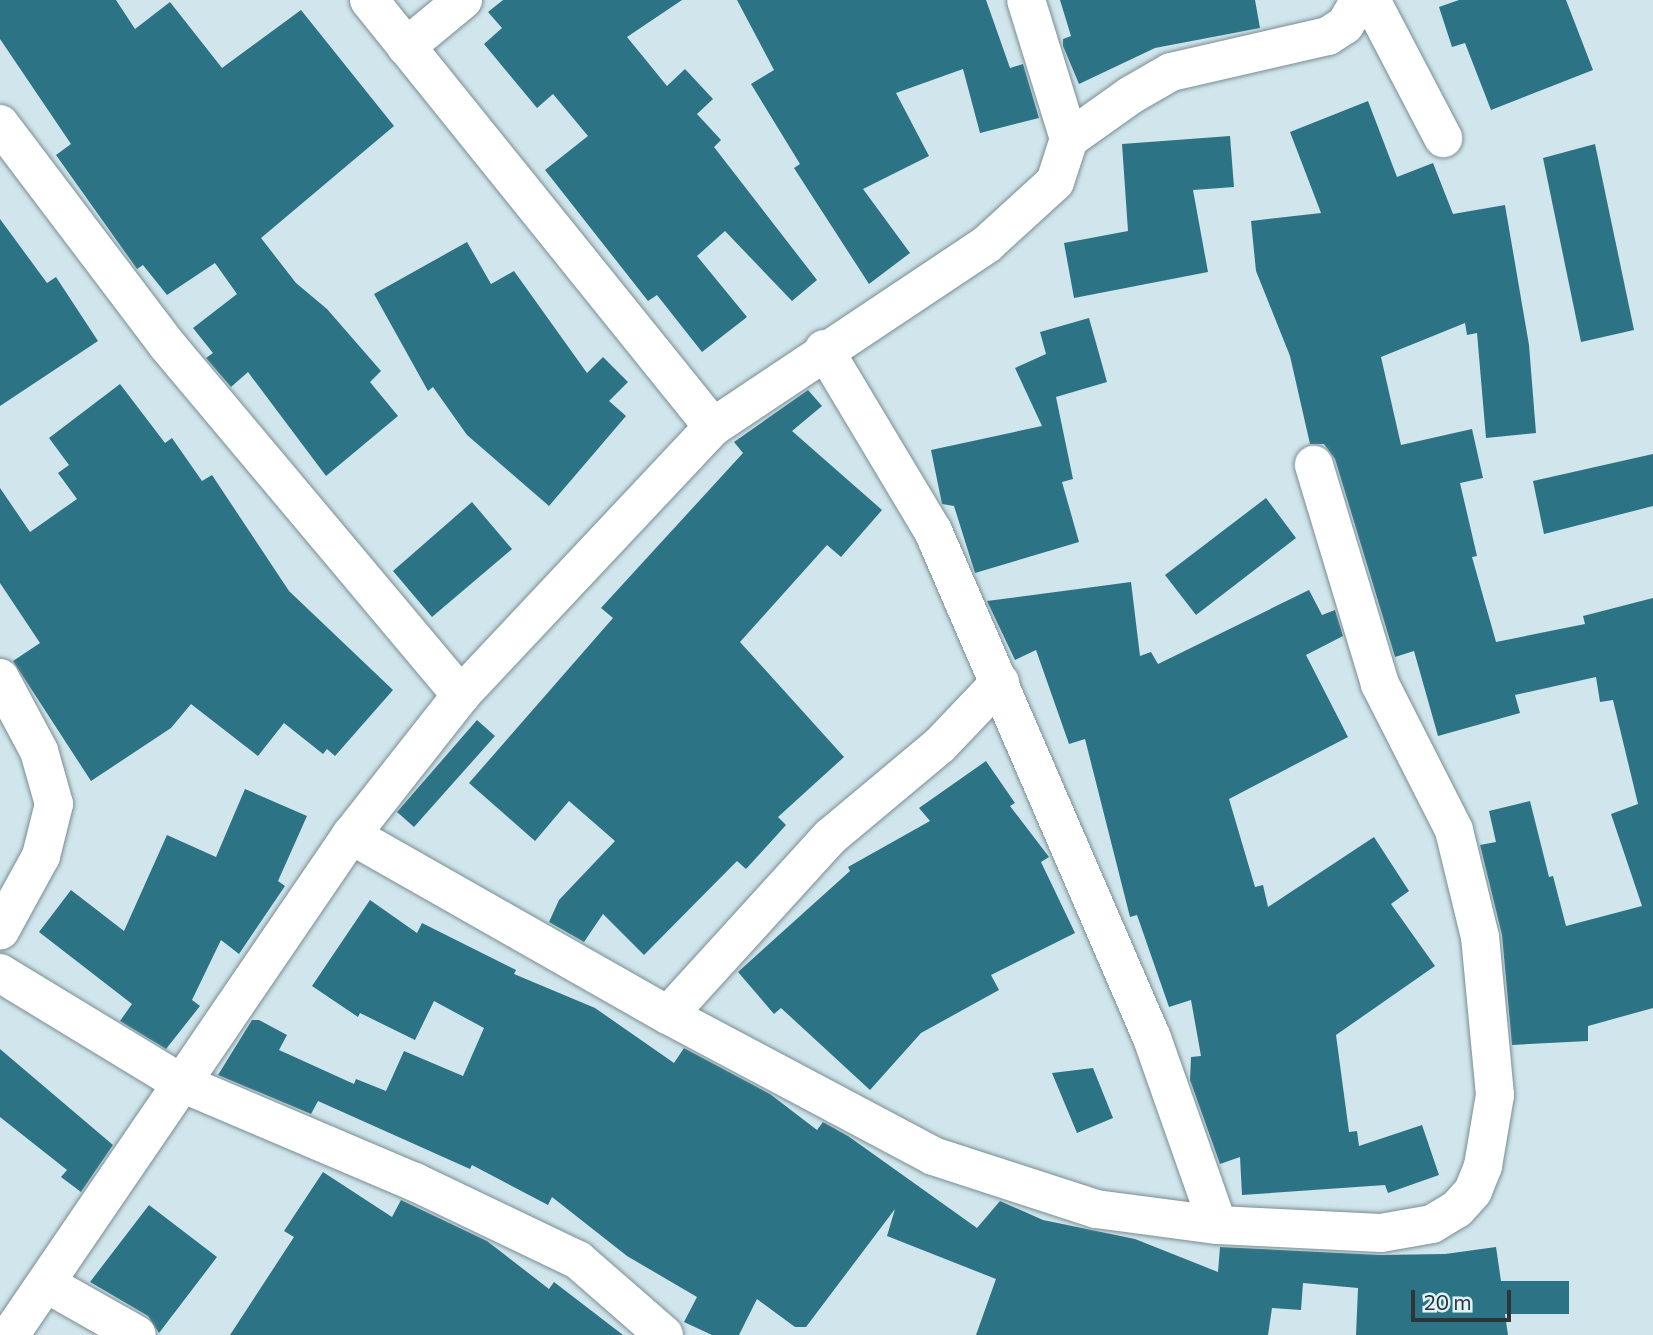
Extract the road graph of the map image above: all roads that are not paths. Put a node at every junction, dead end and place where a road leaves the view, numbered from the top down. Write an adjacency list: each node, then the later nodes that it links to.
1 (369, 0): 6 (street)
2 (463, 0): 6 (street)
3 (1026, 0): 9 (street)
4 (1360, 0): 9 (street)
5 (1371, 0): 8 (street)
6 (406, 47): 11 (street)
7 (0, 124): 15 (street)
8 (1443, 138)
9 (1069, 139): 10 (street)
10 (824, 349): 11 (street); 14 (street)
11 (713, 427): 15 (street)
12 (1314, 465): 21 (street)
13 (0, 678): 17 (street)
14 (1000, 682): 19 (street); 21 (street)
15 (461, 695): 16 (street)
16 (351, 835): 19 (street); 20 (street)
17 (0, 931)
18 (0, 973): 20 (street)
19 (668, 1015): 21 (street)
20 (179, 1082): 22 (street); 25 (street)
21 (1218, 1225)
22 (47, 1284): 23 (street); 24 (street)
23 (10, 1335)
24 (137, 1335)
25 (664, 1335)

